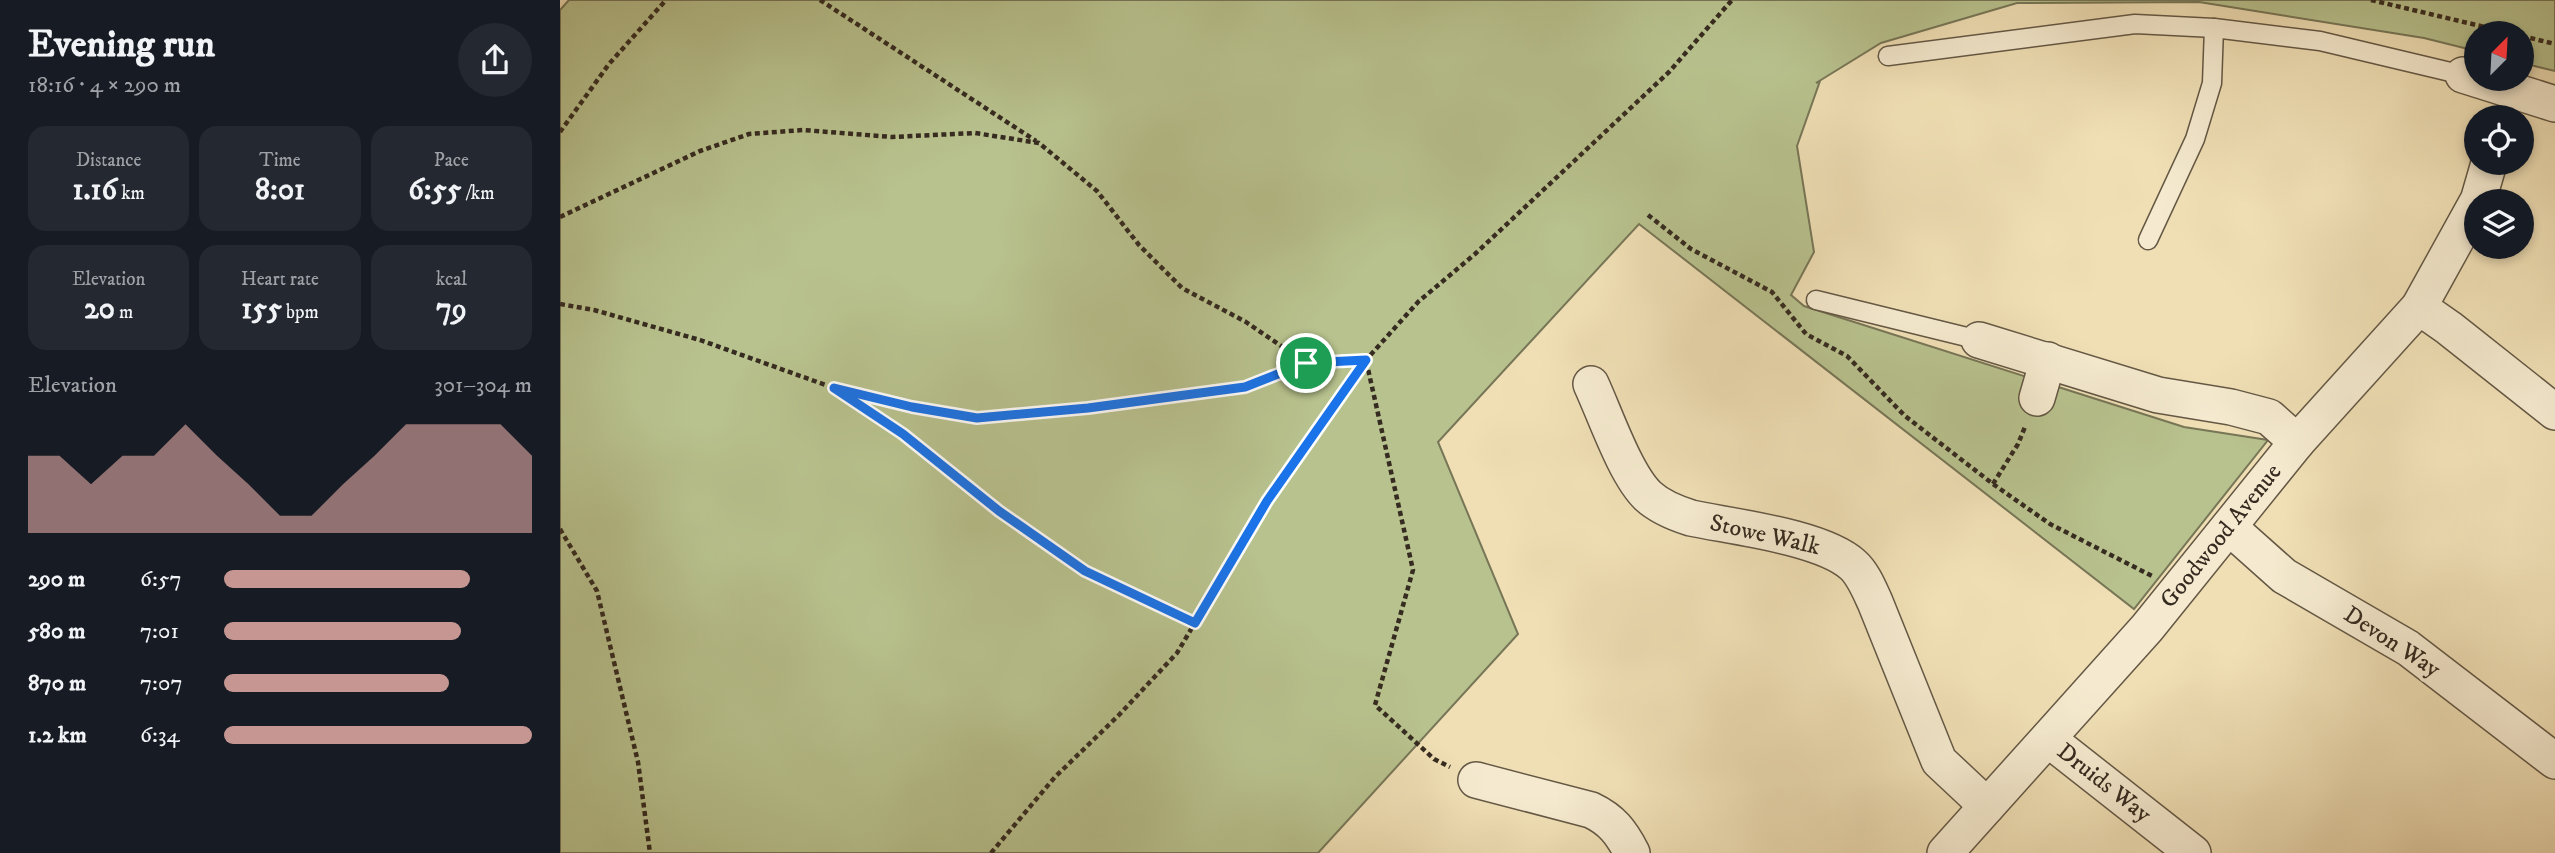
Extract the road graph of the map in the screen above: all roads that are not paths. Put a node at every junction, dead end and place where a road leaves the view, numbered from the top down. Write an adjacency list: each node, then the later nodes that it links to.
1 (2214, 28): 2 (lane); 3 (lane); 7 (lane)
2 (1888, 56)
3 (2463, 75): 4 (street)
4 (2506, 104): 5 (street)
5 (2555, 104)
6 (2464, 226): 9 (street, Goodwood Avenue)
7 (2148, 240)
8 (1816, 300): 10 (lane)
9 (2419, 307): 14 (street); 15 (street, Goodwood Avenue)
10 (1979, 340): 11 (street)
11 (2048, 360): 13 (street); 15 (street)
12 (1591, 384): 20 (street, Stowe Walk)
13 (2037, 398)
14 (2555, 412)
15 (2297, 442): 16 (street, Goodwood Avenue)
16 (2228, 527): 17 (street, Goodwood Avenue); 18 (street, Devon Way)
17 (2048, 739): 20 (street, Goodwood Avenue); 23 (street, Druids Way)
18 (2555, 761)
19 (1476, 780): 21 (street)
20 (1987, 806): 22 (street, Goodwood Avenue)
21 (1632, 853)
22 (1945, 853)
23 (2193, 853)

